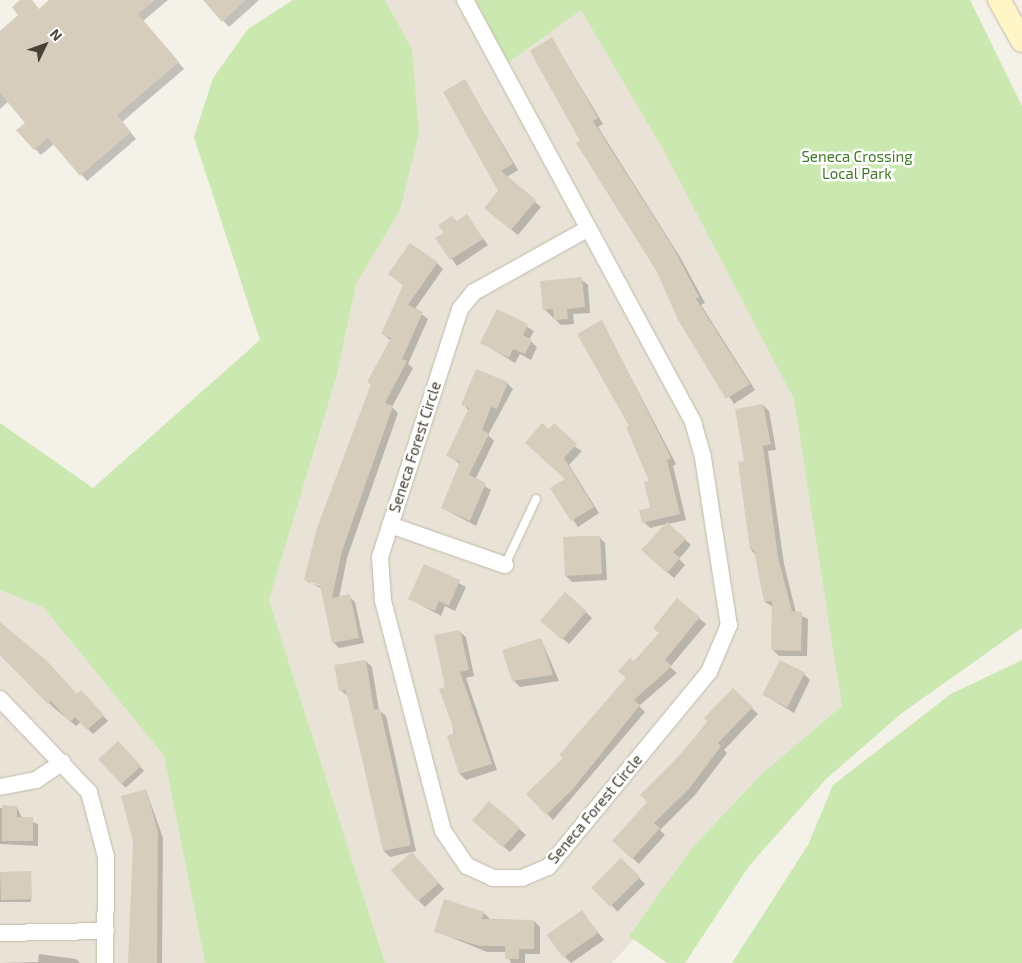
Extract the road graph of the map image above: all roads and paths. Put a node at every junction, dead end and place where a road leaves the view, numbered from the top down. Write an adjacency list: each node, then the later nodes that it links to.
1 (465, 0): 4 (street, Seneca Forest Circle)
2 (999, 0): 3 (main road)
3 (1022, 41)
4 (587, 228): 6 (street, Seneca Forest Circle); 6 (street, Seneca Forest Circle)
5 (536, 499): 7 (lane)
6 (390, 525): 7 (street)
7 (505, 565)
8 (0, 699): 9 (street)
9 (63, 762): 10 (street); 11 (street)
10 (0, 787)
11 (106, 930): 12 (street); 13 (street)
12 (0, 933)
13 (105, 963)

